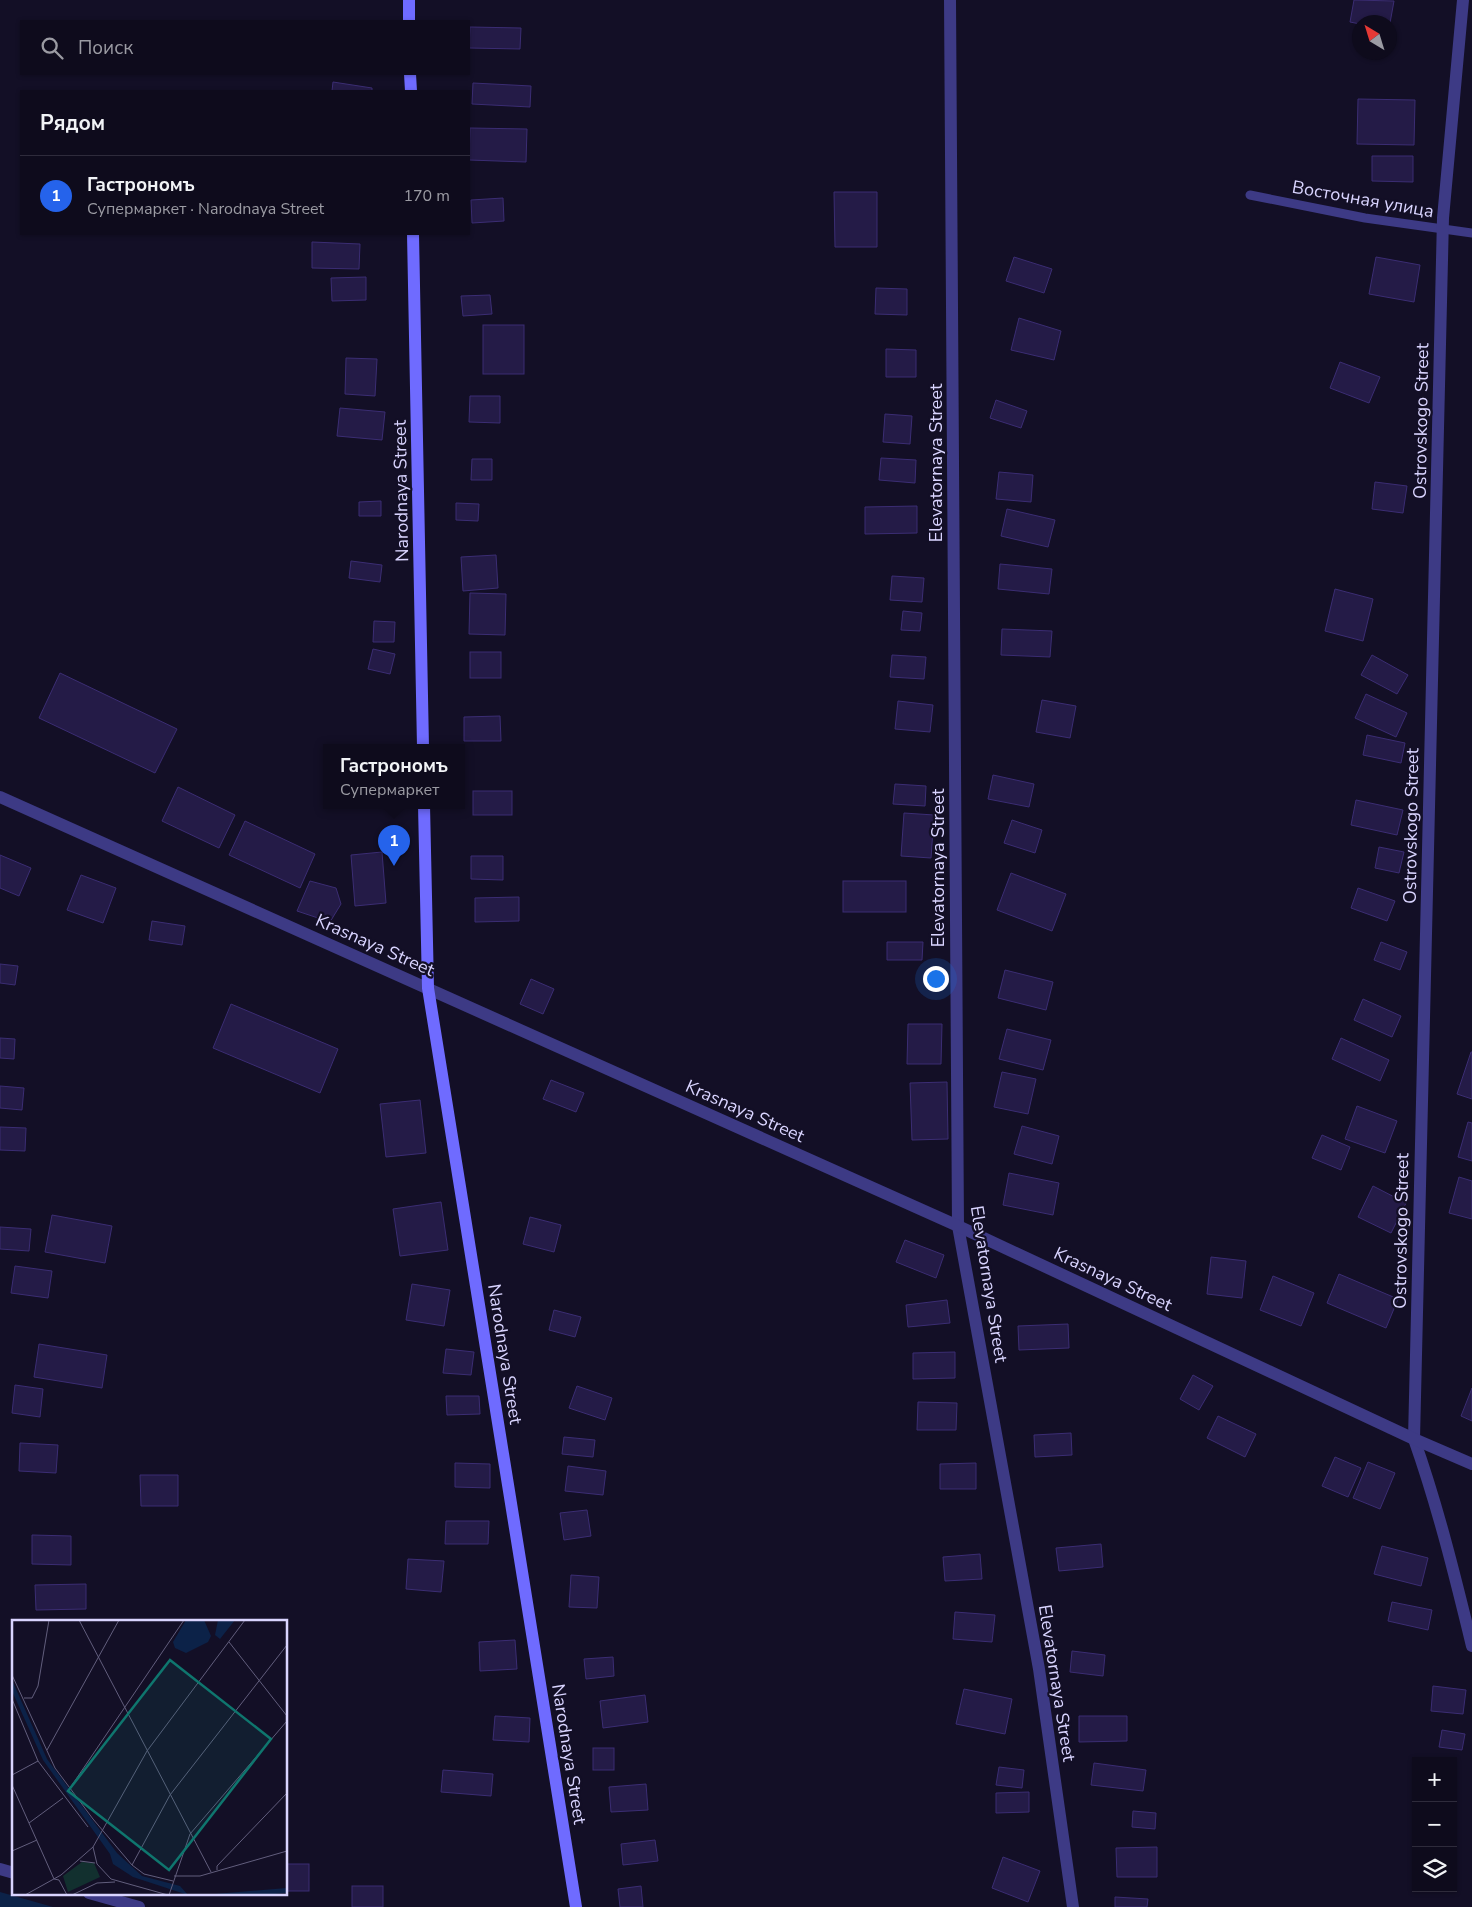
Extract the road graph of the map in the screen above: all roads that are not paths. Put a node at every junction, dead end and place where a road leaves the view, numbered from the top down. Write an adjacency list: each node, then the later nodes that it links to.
1 (409, 0): 4 (main road)
2 (950, 0): 15 (street, Elevatornaya Street)
3 (1463, 0): 8 (street, Ostrovskogo Street)
4 (409, 20)
5 (410, 75): 6 (main road)
6 (411, 90)
7 (1250, 195): 8 (lane, Восточная улица)
8 (1443, 228): 9 (lane, Восточная улица); 16 (street, Ostrovskogo Street)
9 (1472, 233)
10 (414, 235): 11 (main road, Narodnaya Street)
11 (423, 744)
12 (0, 797): 14 (street, Krasnaya Street)
13 (424, 809): 14 (main road, Narodnaya Street)
14 (428, 988): 15 (street, Krasnaya Street); 23 (main road, Narodnaya Street)
15 (958, 1226): 16 (street, Krasnaya Street); 24 (street, Elevatornaya Street)
16 (1414, 1439): 17 (street, Krasnaya Street); 18 (street, Ostrovskogo Street)
17 (1472, 1464)
18 (1472, 1646)
19 (0, 1868): 20 (street)
20 (12, 1872)
21 (92, 1894): 22 (street)
22 (139, 1907)
23 (576, 1907)
24 (1073, 1907)

